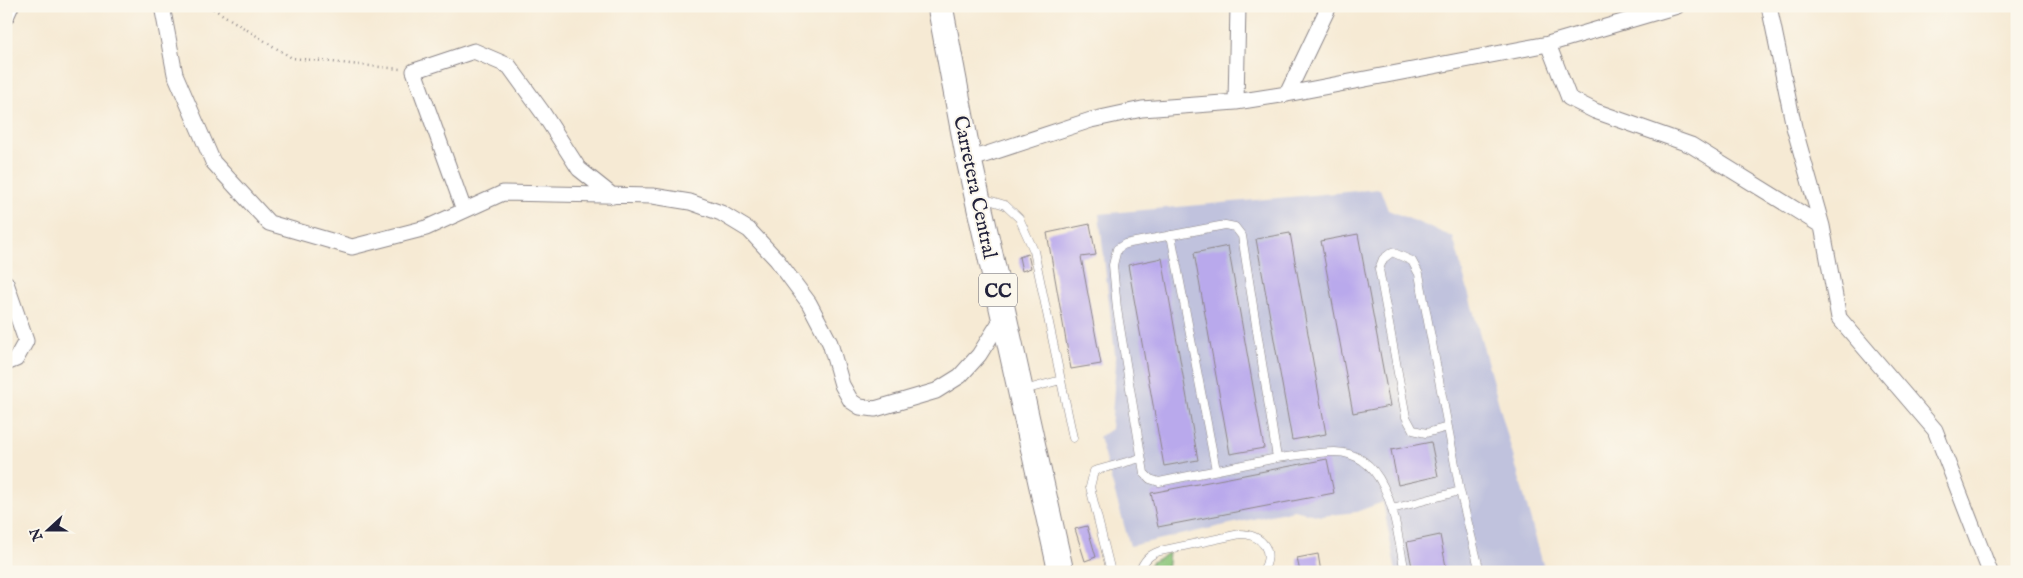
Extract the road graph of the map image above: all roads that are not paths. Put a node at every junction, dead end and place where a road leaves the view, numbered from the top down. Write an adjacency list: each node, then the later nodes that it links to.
1 (11, 6): 8 (street)
2 (162, 6): 15 (street)
3 (940, 6): 12 (main road, Carretera Central / CC)
4 (1238, 6): 11 (street)
5 (1328, 6): 10 (street)
6 (1677, 6): 9 (street)
7 (1769, 6): 16 (street)
8 (6, 17)
9 (1548, 44): 10 (street); 16 (street)
10 (1287, 94): 11 (street)
11 (1236, 102): 12 (street)
12 (969, 160): 14 (main road, Carretera Central / CC)
13 (613, 196): 15 (street); 15 (street); 19 (street)
14 (978, 197): 19 (main road, Carretera Central / CC); 21 (lane)
15 (464, 210)
16 (1822, 226): 36 (street)
17 (1171, 235): 25 (lane); 26 (lane); 27 (lane)
18 (6, 283): 20 (street)
19 (1003, 317): 22 (main road, Carretera Central / CC)
20 (6, 363)
21 (1061, 380): 22 (lane); 24 (lane)
22 (1020, 392): 30 (main road, Carretera Central / CC)
23 (1448, 427): 23 (lane); 28 (lane)
24 (1073, 438)
25 (1141, 458): 27 (lane); 31 (lane)
26 (1277, 458): 27 (lane); 29 (lane)
27 (1216, 470)
28 (1460, 491): 29 (lane); 35 (lane)
29 (1392, 509): 34 (lane)
30 (1061, 572)
31 (1111, 572)
32 (1138, 572): 33 (lane)
33 (1262, 572)
34 (1405, 572)
35 (1480, 572)
36 (1990, 572)

